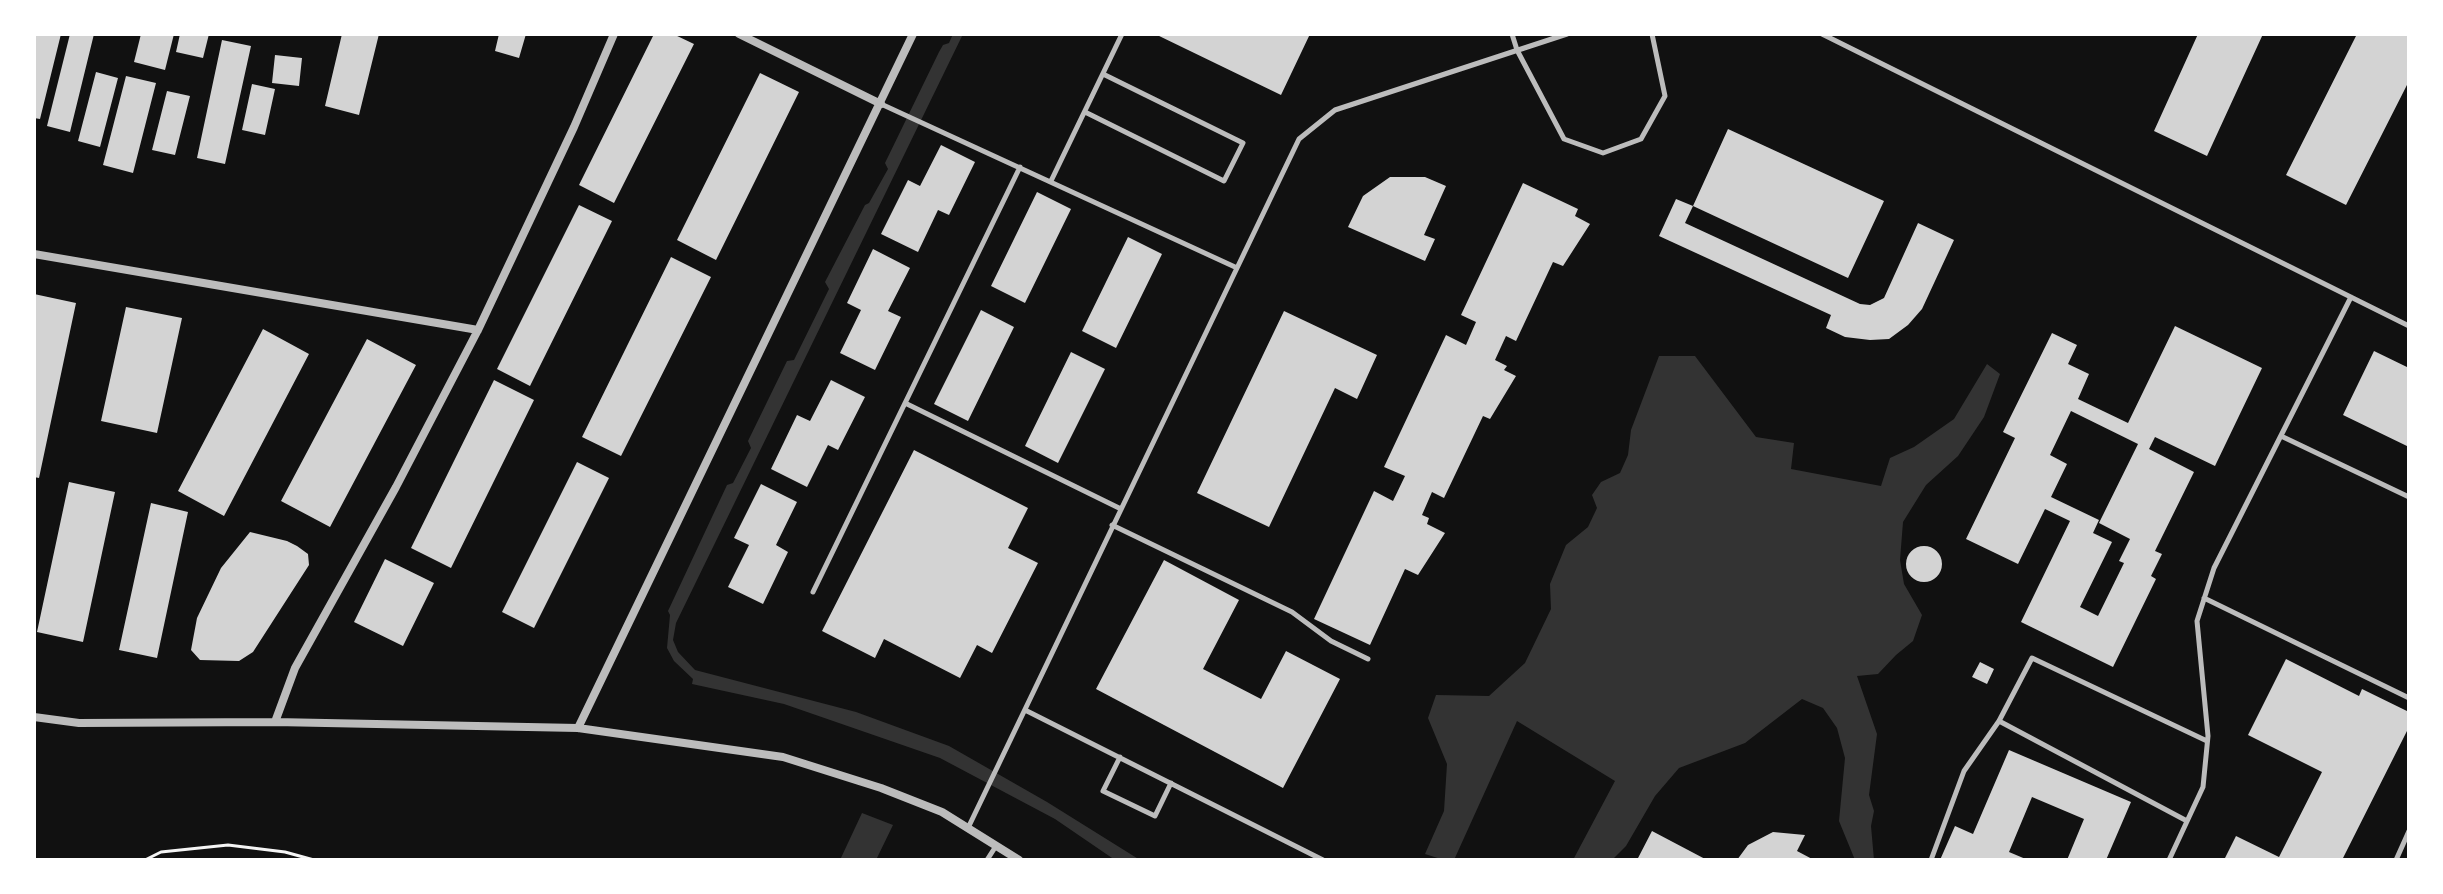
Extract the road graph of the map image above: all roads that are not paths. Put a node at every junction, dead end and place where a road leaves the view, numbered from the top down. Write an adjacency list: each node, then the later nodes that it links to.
1 (614, 34): 19 (street)
2 (739, 34): 11 (street)
3 (913, 34): 11 (street)
4 (1122, 34): 10 (lane)
5 (1512, 34): 9 (lane)
6 (1567, 34): 9 (lane)
7 (1652, 34): 9 (lane)
8 (1822, 34): 17 (lane)
9 (1517, 50): 16 (lane)
10 (1103, 74): 12 (lane); 12 (lane)
11 (881, 104): 13 (lane); 33 (street)
12 (1085, 112): 14 (lane)
13 (1020, 167): 14 (lane); 20 (lane)
14 (1051, 181): 16 (lane)
15 (34, 254): 19 (street)
16 (1235, 267): 23 (lane)
17 (2351, 297): 18 (lane); 21 (lane)
18 (2409, 326)
19 (478, 330): 32 (street)
20 (905, 403): 23 (lane); 25 (lane)
21 (2281, 436): 22 (lane); 26 (lane)
22 (2409, 497)
23 (1121, 509): 24 (lane)
24 (1112, 525): 27 (lane); 29 (lane)
25 (813, 592)
26 (2204, 598): 28 (lane); 34 (lane)
27 (1368, 659)
28 (2409, 698)
29 (1025, 710): 35 (lane); 38 (lane)
30 (34, 717): 32 (street)
31 (1999, 721): 34 (lane); 37 (lane); 44 (lane)
32 (275, 722): 33 (street)
33 (578, 728): 38 (street)
34 (2207, 741): 37 (lane)
35 (1120, 757): 36 (lane); 36 (lane)
36 (1171, 783): 43 (lane)
37 (2187, 821): 45 (lane)
38 (968, 828): 40 (street)
39 (2409, 831): 46 (lane)
40 (996, 846): 41 (lane); 42 (street)
41 (987, 860)
42 (1019, 860)
43 (1323, 860)
44 (1931, 860)
45 (2169, 860)
46 (2396, 860)

